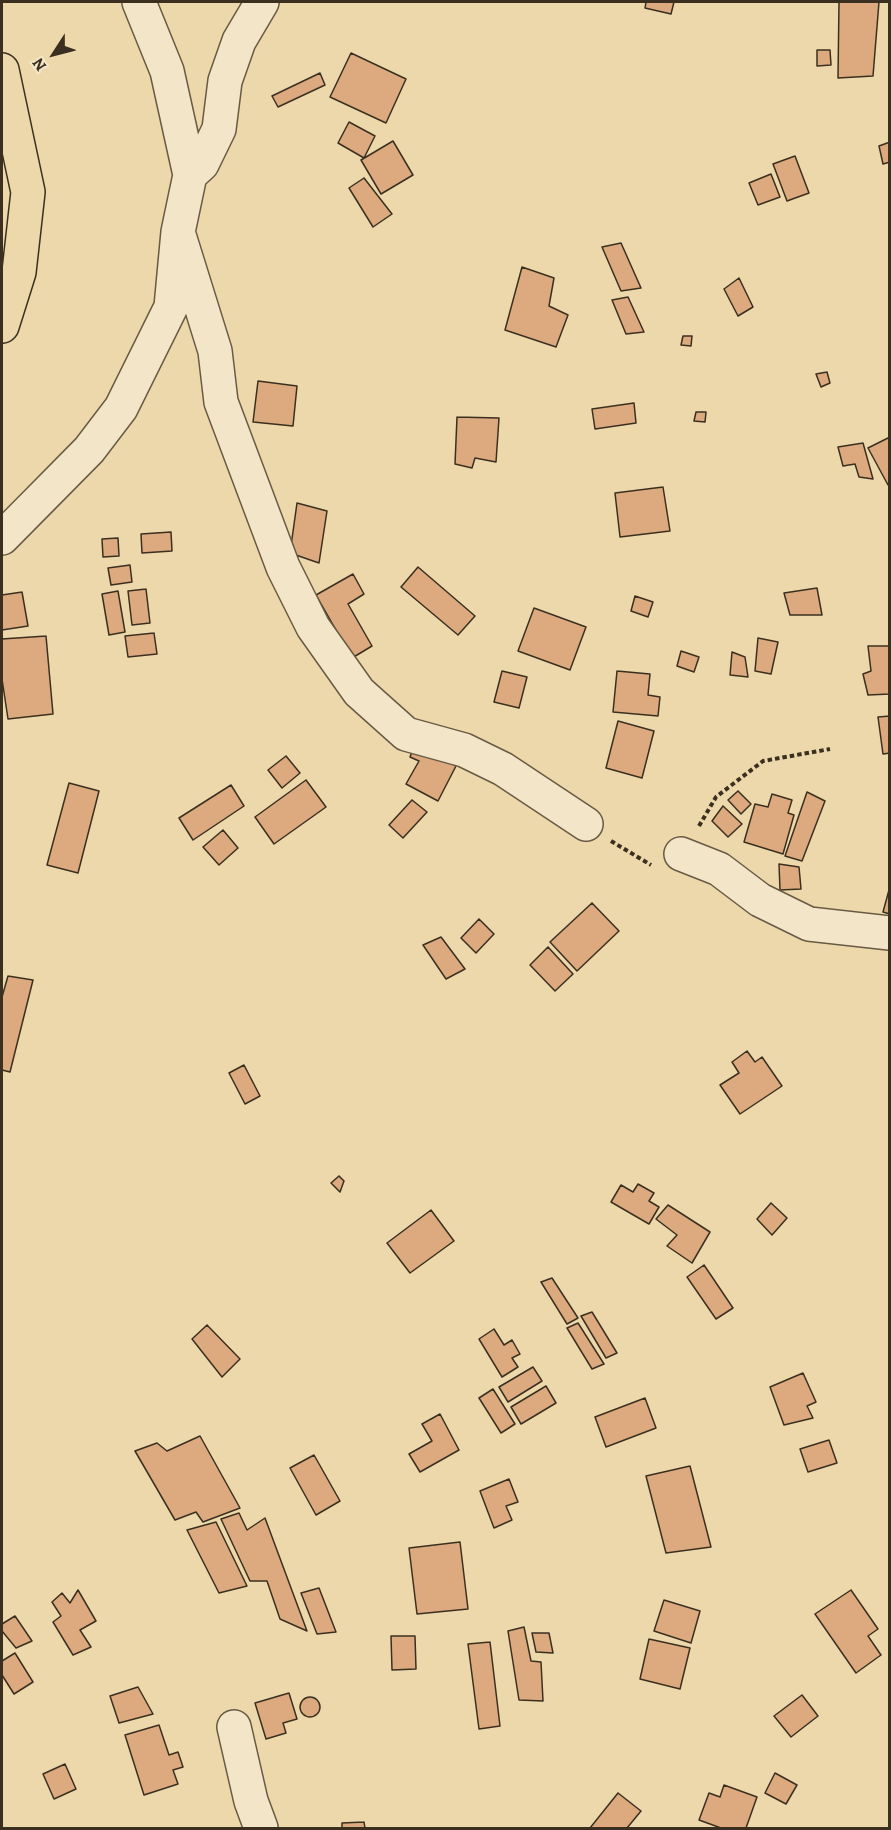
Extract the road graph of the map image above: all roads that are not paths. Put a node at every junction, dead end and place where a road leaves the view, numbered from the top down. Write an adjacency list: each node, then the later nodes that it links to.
1 (139, 2): 4 (street)
2 (262, 2): 4 (street)
3 (2, 70): 6 (highway)
4 (190, 174): 5 (street)
5 (178, 232): 7 (street); 8 (street)
6 (2, 326)
7 (2, 538)
8 (586, 824)
9 (681, 854): 10 (street)
10 (890, 933)
11 (234, 1727): 12 (street)
12 (261, 1828)

